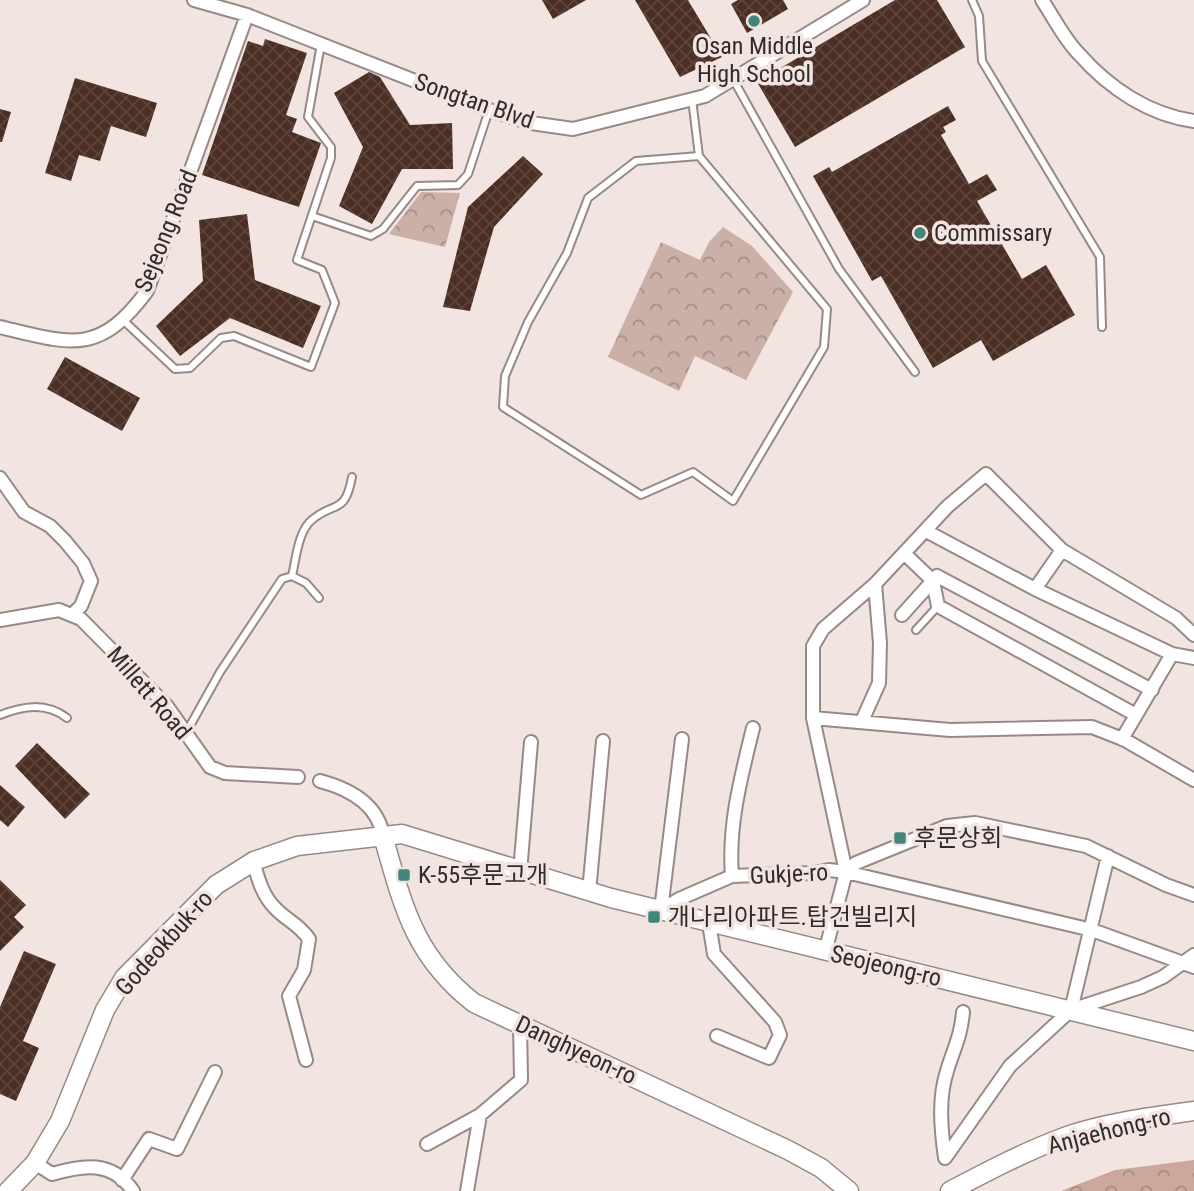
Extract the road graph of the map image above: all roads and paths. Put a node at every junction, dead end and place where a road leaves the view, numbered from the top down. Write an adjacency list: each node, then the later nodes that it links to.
1 (194, 0): 5 (street, Songtan Blvd)
2 (863, 0): 7 (street, Songtan Blvd)
3 (972, 0): 15 (lane)
4 (1042, 0): 10 (street)
5 (247, 15): 6 (street, Songtan Blvd); 13 (street, Sejeong Road)
6 (322, 43): 9 (street, Songtan Blvd); 12 (lane)
7 (733, 79): 8 (street, Songtan Blvd); 16 (lane)
8 (692, 99): 9 (street, Songtan Blvd); 11 (lane)
9 (489, 110): 12 (lane)
10 (1194, 121)
11 (699, 156): 11 (lane)
12 (312, 216): 13 (lane)
13 (123, 320): 14 (street, Sejeong Road)
14 (0, 327)
15 (1102, 327)
16 (915, 372)
17 (352, 477): 22 (lane)
18 (0, 478): 28 (street)
19 (926, 531): 20 (street); 21 (street); 25 (street)
20 (1062, 550): 25 (street); 32 (street)
21 (906, 555): 23 (street); 24 (street)
22 (292, 576): 26 (lane); 42 (lane)
23 (933, 581): 27 (street); 29 (street); 35 (street)
24 (875, 584): 39 (street); 40 (street)
25 (1035, 589): 33 (street)
26 (319, 598)
27 (938, 606): 31 (lane); 37 (street)
28 (72, 615): 30 (street); 42 (street, Millett Road)
29 (902, 615)
30 (0, 621)
31 (916, 629)
32 (1194, 635)
33 (1172, 654): 34 (street); 35 (street)
34 (1194, 658)
35 (1152, 690): 37 (street)
36 (0, 715): 38 (lane)
37 (1136, 715): 44 (street)
38 (67, 718)
39 (813, 718): 40 (street); 53 (street)
40 (862, 721): 44 (street)
41 (754, 728): 55 (street)
42 (186, 733): 47 (street, Millett Road)
43 (682, 739): 58 (street)
44 (1122, 739): 48 (street)
45 (603, 741): 56 (street)
46 (531, 742): 54 (street)
47 (298, 777)
48 (1194, 780)
49 (320, 781): 50 (street)
50 (383, 836): 52 (street, Godeokbuk-ro); 54 (street, Seojeong-ro); 65 (street, Danghyeon-ro)
51 (1108, 856): 53 (street, Gukje-ro); 57 (street, Gukje-ro); 60 (street)
52 (253, 861): 68 (street); 73 (street, Godeokbuk-ro)
53 (846, 872): 55 (street, Gukje-ro); 60 (street); 61 (street)
54 (520, 873): 56 (street, Seojeong-ro)
55 (732, 876): 58 (street, Gukje-ro)
56 (589, 892): 58 (street, Seojeong-ro)
57 (1194, 895)
58 (662, 910): 59 (street, Seojeong-ro)
59 (709, 923): 61 (street, Seojeong-ro); 66 (street)
60 (1092, 930): 62 (street); 63 (street)
61 (825, 952): 63 (street, Seojeong-ro)
62 (1190, 961): 63 (street)
63 (1071, 1010): 64 (street, Seojeong-ro); 67 (street, Seojeong-ro)
64 (963, 1012)
65 (520, 1024): 71 (street); 75 (street, Danghyeon-ro)
66 (718, 1036)
67 (1194, 1041)
68 (306, 1060)
69 (215, 1072): 74 (street)
70 (1194, 1111): 79 (street, Anjaehong-ro)
71 (480, 1115): 72 (street); 78 (street)
72 (427, 1144)
73 (35, 1163): 74 (street); 76 (street, Godeokbuk-ro)
74 (122, 1181): 77 (street)
75 (846, 1190)
76 (8, 1191)
77 (133, 1191)
78 (467, 1191)
79 (950, 1191)

